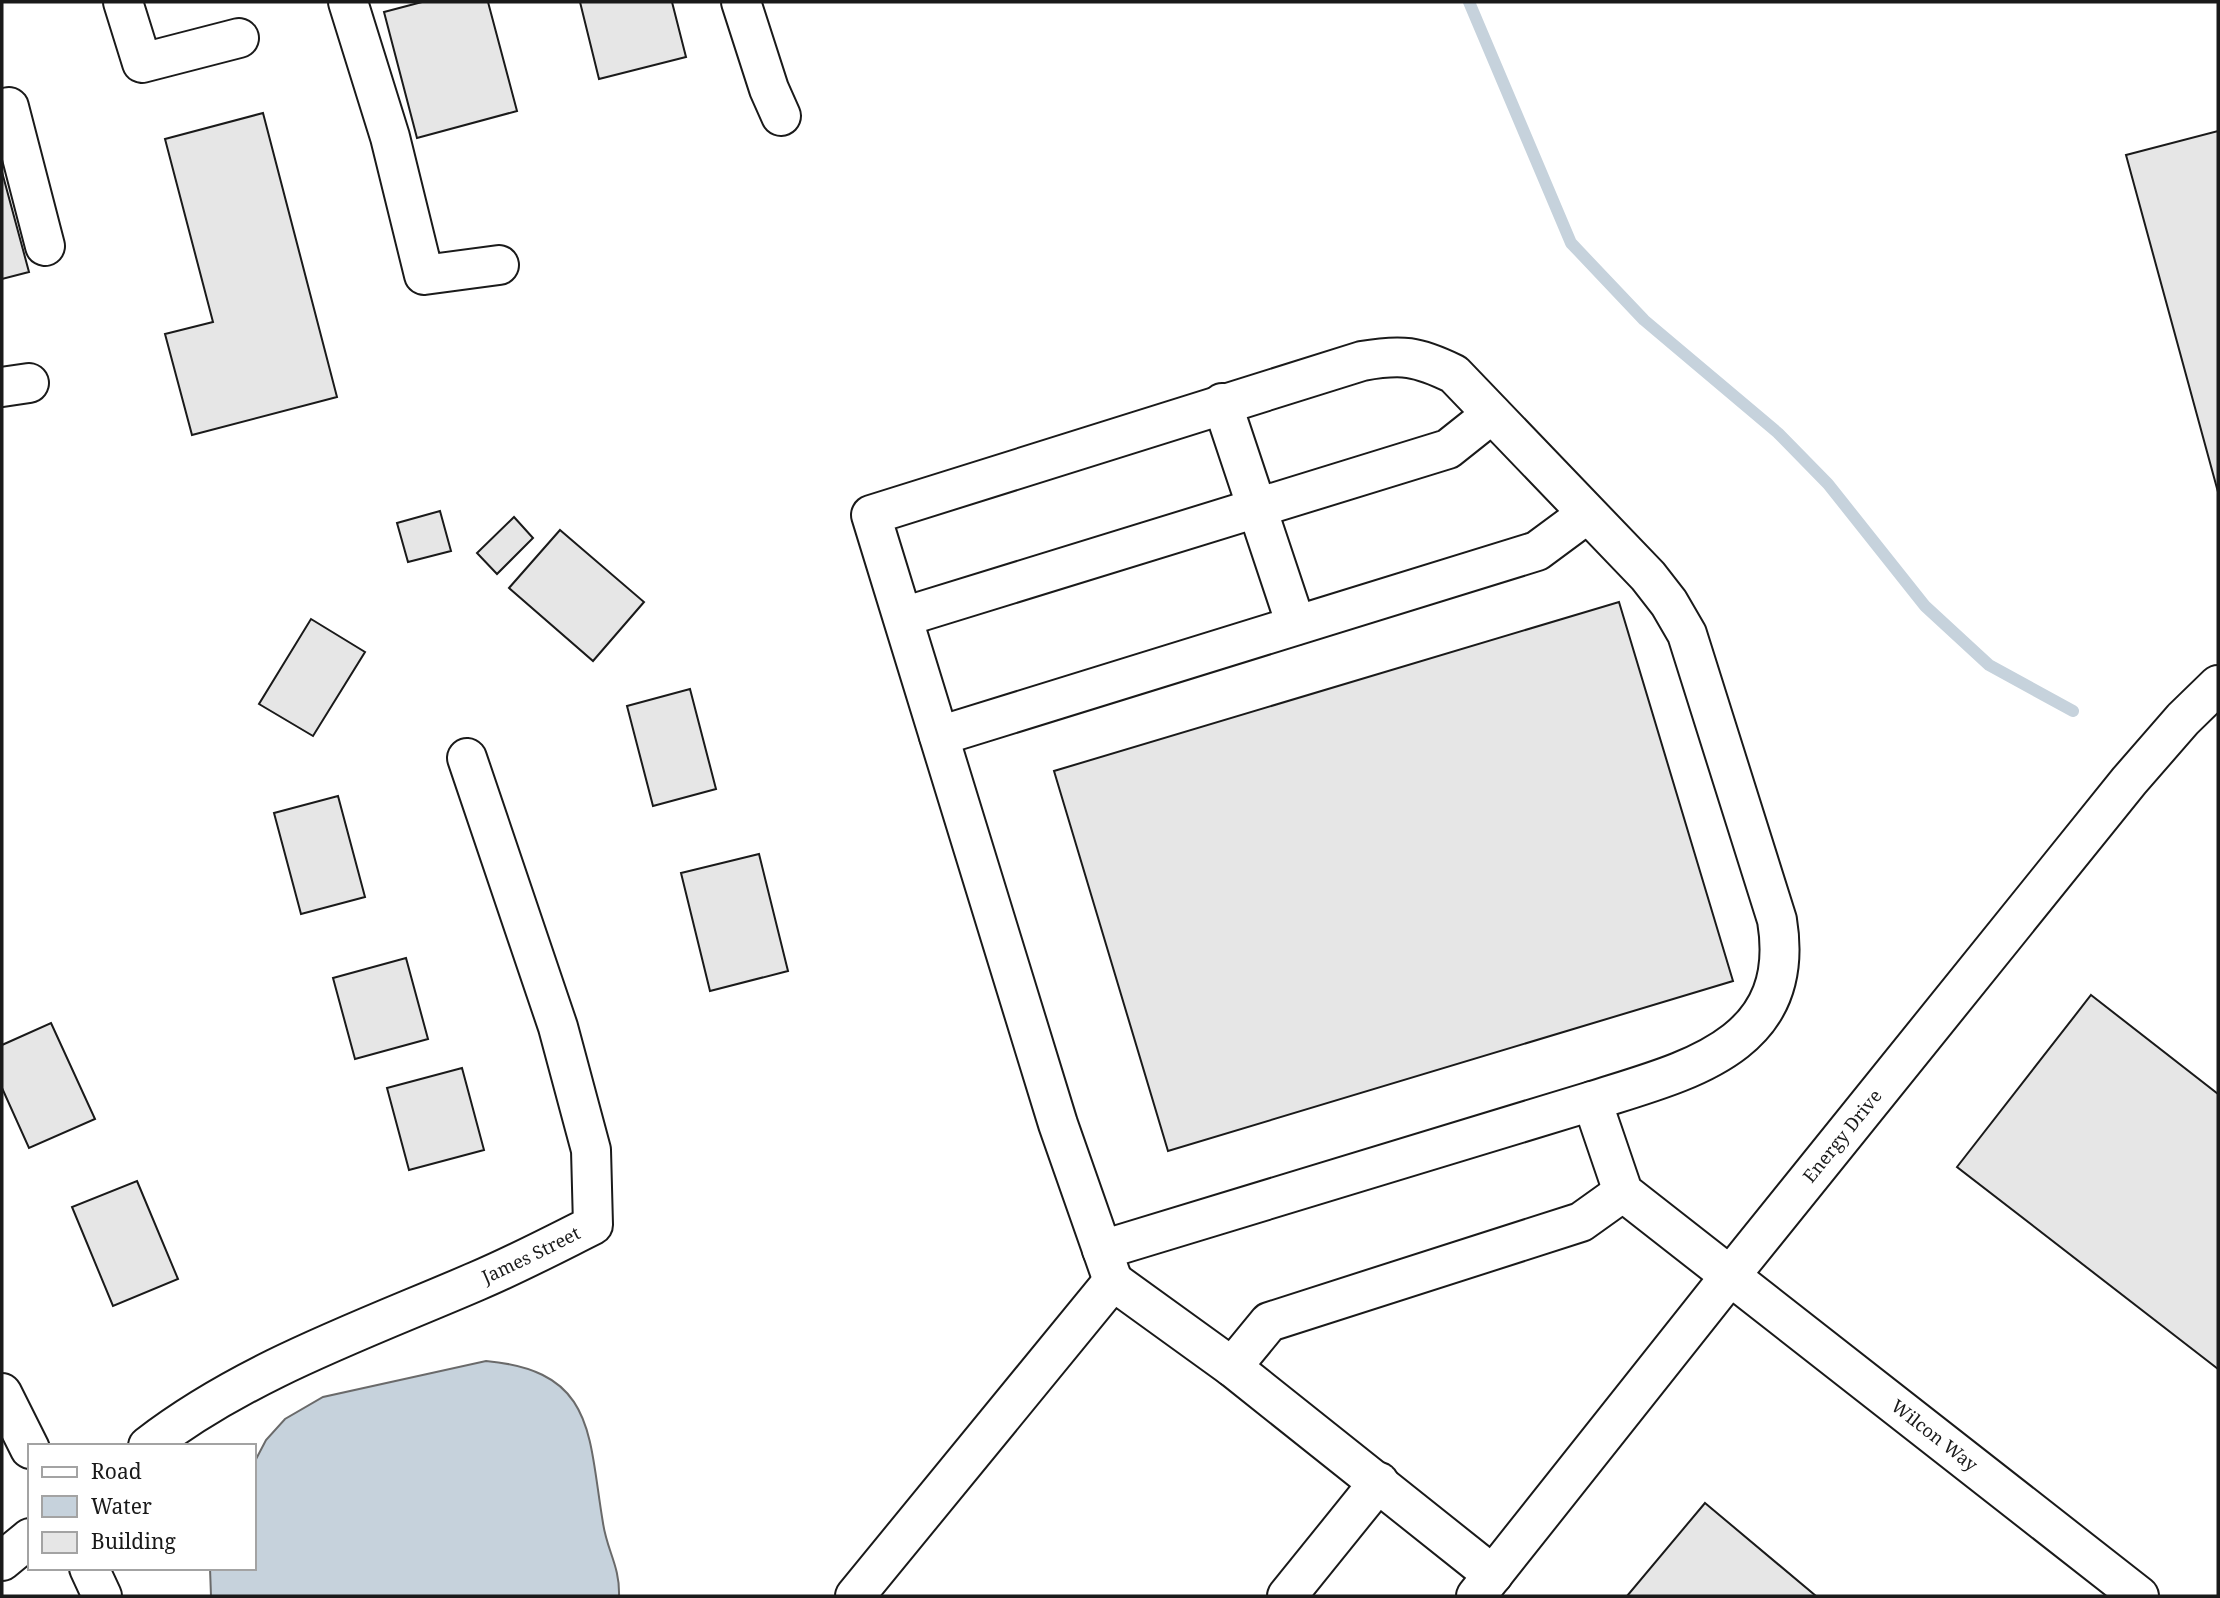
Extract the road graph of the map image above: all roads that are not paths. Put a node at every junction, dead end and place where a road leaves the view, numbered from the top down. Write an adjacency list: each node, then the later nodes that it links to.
1 (123, 2): 4 (street)
2 (348, 2): 8 (street)
3 (741, 2): 6 (street)
4 (239, 38)
5 (4, 99): 7 (street)
6 (781, 116)
7 (45, 246)
8 (499, 265)
9 (1222, 403): 10 (street); 11 (street); 13 (street)
10 (1492, 414): 11 (street); 12 (street)
11 (1257, 509): 13 (street); 14 (street)
12 (1587, 514): 14 (street); 18 (street)
13 (903, 617): 16 (street)
14 (1296, 625): 16 (street)
15 (2218, 685): 21 (street, Energy Drive)
16 (939, 736): 20 (street)
17 (467, 758): 24 (street, James Street)
18 (1592, 1101): 19 (street); 20 (street)
19 (1623, 1192): 21 (street, Wilcon Way); 22 (street)
20 (1108, 1266): 22 (street); 32 (street)
21 (1730, 1276): 30 (street, Energy Drive); 34 (street, Wilcon Way)
22 (1231, 1367): 26 (street)
23 (2, 1393): 25 (street)
24 (151, 1444)
25 (28, 1445)
26 (1379, 1482): 30 (street); 33 (street)
27 (28, 1540): 28 (street)
28 (2, 1561)
29 (90, 1570): 31 (street)
30 (1485, 1586)
31 (102, 1596)
32 (855, 1596)
33 (1287, 1596)
34 (2140, 1596)

